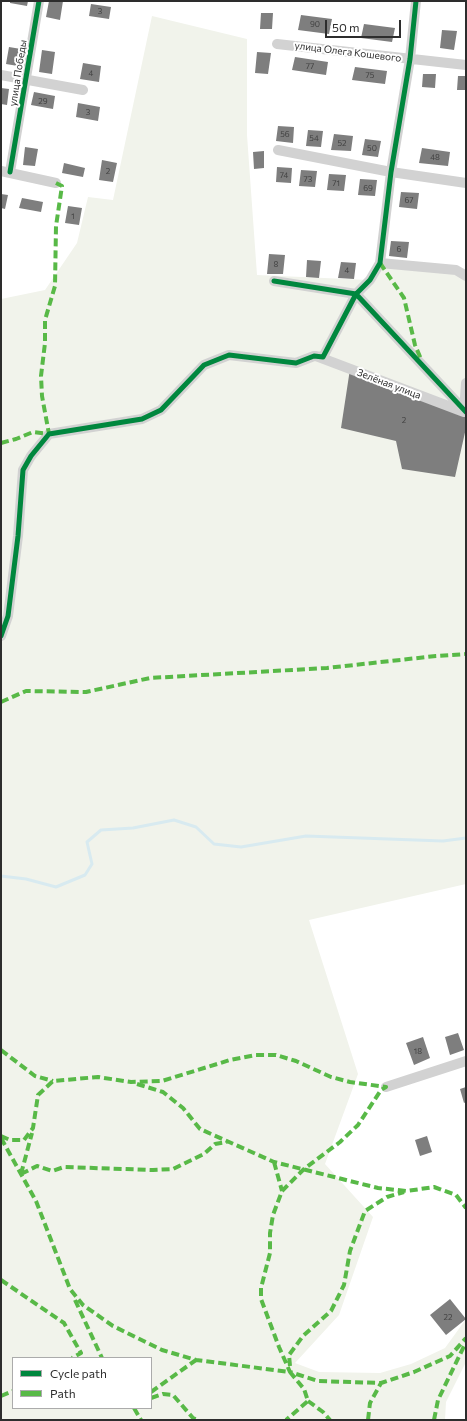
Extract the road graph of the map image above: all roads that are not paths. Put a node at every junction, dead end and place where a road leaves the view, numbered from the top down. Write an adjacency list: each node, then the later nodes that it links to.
1 (39, 1): 7 (street, улица Победы)
2 (416, 1): 4 (street)
3 (277, 44): 4 (street, улица Олега Кошевого)
4 (410, 59): 5 (street, улица Олега Кошевого); 11 (street)
5 (466, 65)
6 (1, 75): 7 (street)
7 (26, 80): 8 (street); 10 (street, улица Победы)
8 (83, 90)
9 (278, 150): 11 (street)
10 (5, 172): 12 (street)
11 (391, 172): 13 (street); 14 (street)
12 (56, 183)
13 (466, 183)
14 (380, 263): 15 (street); 17 (street)
15 (466, 276)
16 (274, 281): 17 (street)
17 (356, 294): 18 (street); 20 (street)
18 (314, 356): 20 (street, Зелёная улица); 21 (street)
19 (466, 383): 20 (street)
20 (465, 412)
21 (1, 636)
22 (466, 1061): 23 (street)
23 (386, 1087)

